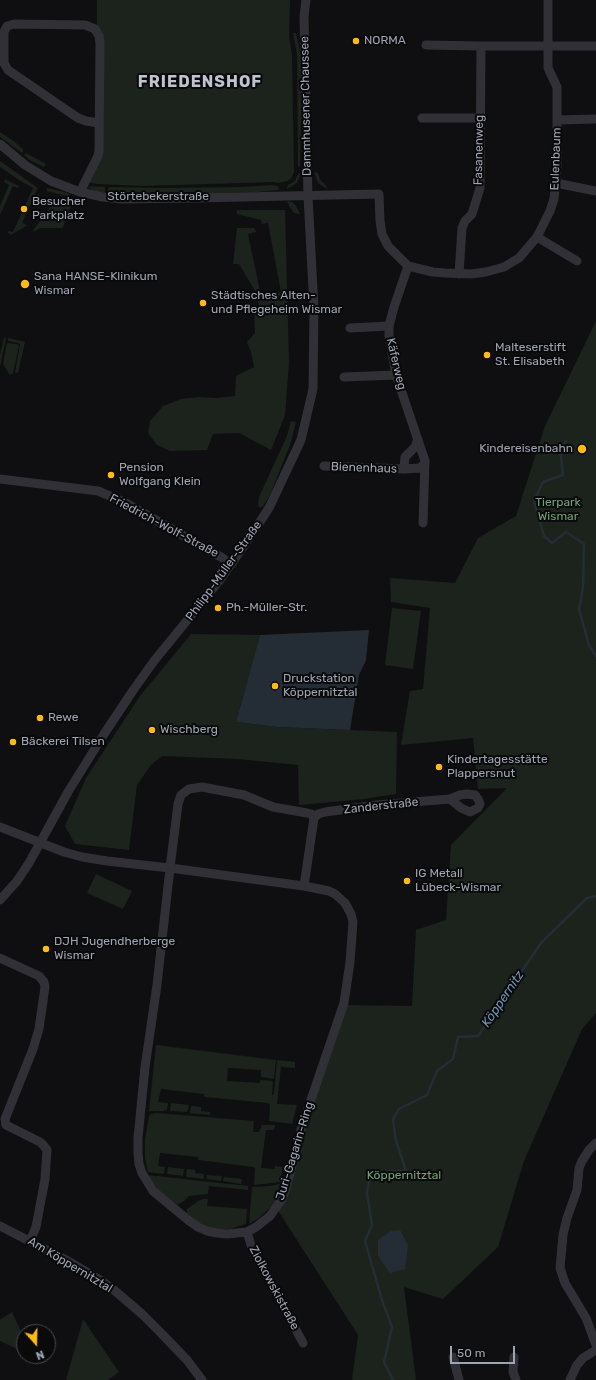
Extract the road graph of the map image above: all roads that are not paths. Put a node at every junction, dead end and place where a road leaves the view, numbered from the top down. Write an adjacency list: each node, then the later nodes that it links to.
1 (301, 0): 4 (street, Dammhusener Chaussee)
2 (306, 0): 4 (street, Dammhusener Chaussee)
3 (548, 0): 7 (street, Eulenbaum)
4 (304, 16): 18 (street, Dammhusener Chaussee)
5 (426, 45): 6 (street)
6 (480, 46): 7 (street); 10 (street, Fasanenweg)
7 (548, 46): 8 (street); 12 (street, Eulenbaum)
8 (596, 46)
9 (422, 118): 10 (street)
10 (480, 118): 22 (street, Fasanenweg)
11 (596, 119): 12 (street)
12 (557, 120): 15 (street, Eulenbaum)
13 (100, 123): 13 (street); 17 (street)
14 (0, 144): 17 (street, Störtebekerstraße)
15 (556, 183): 16 (street); 19 (street, Eulenbaum)
16 (596, 191)
17 (80, 192): 18 (street, Störtebekerstraße)
18 (308, 196): 21 (street, Eulenbaum); 33 (street, Philipp-Müller-Straße)
19 (537, 237): 20 (street); 22 (street, Eulenbaum)
20 (577, 261)
21 (408, 266): 22 (street, Eulenbaum); 23 (street, Käferweg)
22 (459, 274)
23 (389, 326): 24 (street); 25 (street, Käferweg)
24 (350, 328)
25 (396, 374): 26 (street); 27 (street, Käferweg)
26 (344, 377)
27 (418, 439): 28 (street, Käferweg); 30 (street)
28 (424, 464): 30 (street); 32 (street, Käferweg)
29 (324, 466): 30 (street, Bienenhaus)
30 (404, 469)
31 (0, 479): 33 (street, Friedrich-Wolf-Straße)
32 (423, 523)
33 (231, 564): 37 (street, Philipp-Müller-Straße)
34 (450, 799): 35 (street, Zanderstraße)
35 (314, 818): 38 (street); 39 (street)
36 (0, 827): 37 (street, Juri-Gagarin-Ring)
37 (40, 843): 38 (street, Juri-Gagarin-Ring); 40 (street, Philipp-Müller-Straße)
38 (170, 868): 39 (street, Juri-Gagarin-Ring); 44 (street, Juri-Gagarin-Ring)
39 (304, 886): 44 (street, Juri-Gagarin-Ring)
40 (0, 900)
41 (0, 958): 45 (street)
42 (596, 1143): 47 (street)
43 (0, 1226): 45 (street, Am Köppernitztal)
44 (247, 1232): 46 (street, Ziolkowskistraße)
45 (30, 1241): 51 (street, Am Köppernitztal)
46 (303, 1343)
47 (596, 1345)
48 (596, 1350): 54 (street)
49 (453, 1357): 52 (street)
50 (514, 1357): 53 (street)
51 (202, 1380)
52 (459, 1380)
53 (516, 1380)
54 (570, 1380)

